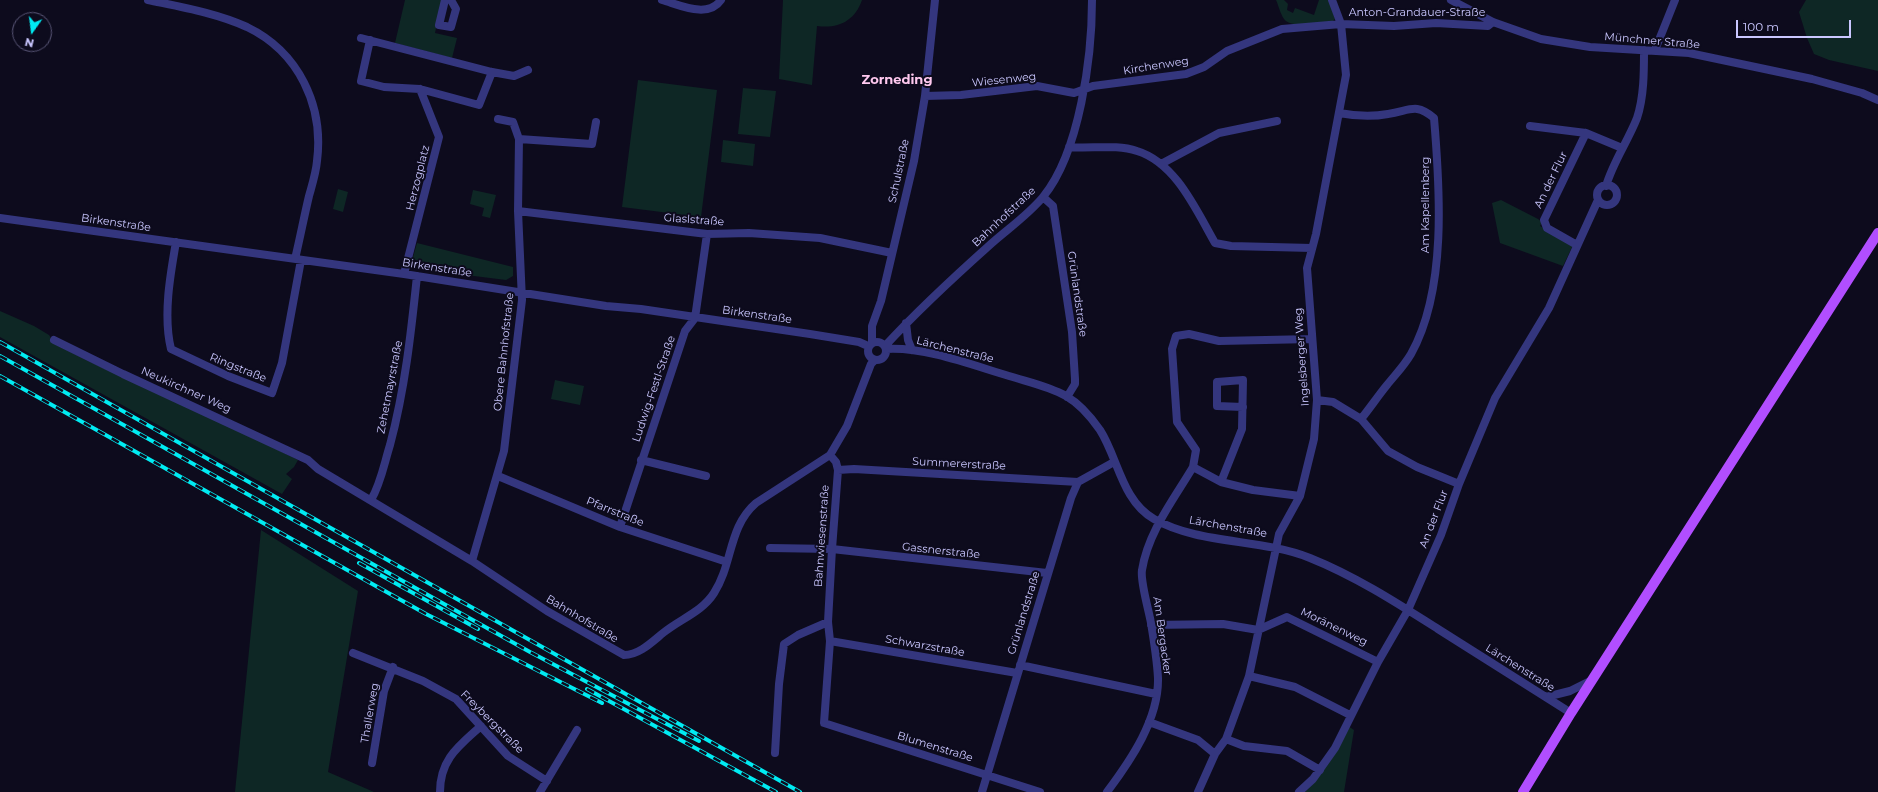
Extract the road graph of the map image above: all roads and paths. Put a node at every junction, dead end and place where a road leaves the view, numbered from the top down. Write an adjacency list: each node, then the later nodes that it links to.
1 (148, 0): 44 (street)
2 (445, 0): 3 (street)
3 (451, 0)
4 (662, 0): 5 (street)
5 (721, 0)
6 (936, 0): 21 (street, Schulstraße)
7 (1092, 0): 20 (street, Bahnhofstraße)
8 (1332, 0): 12 (street, Anton-Grandauer-Straße)
9 (1451, 0): 11 (street, Münchner Straße)
10 (1675, 0): 16 (street)
11 (1493, 22): 12 (street, Anton-Grandauer-Straße); 15 (street, Münchner Straße)
12 (1341, 24): 20 (street, Kirchenweg); 23 (street, Ingelsberger Weg)
13 (361, 38): 14 (street)
14 (370, 40): 18 (street); 19 (street)
15 (1644, 50): 16 (street, Münchner Straße); 31 (street, An der Flur)
16 (1655, 50): 22 (street, Münchner Straße)
17 (528, 70): 18 (street)
18 (492, 72): 19 (street)
19 (420, 89): 45 (street, Herzogplatz)
20 (1084, 89): 21 (street, Wiesenweg); 30 (street, Bahnhofstraße)
21 (925, 96): 43 (street, Schulstraße)
22 (1878, 100)
23 (1339, 113): 42 (street, Ingelsberger Weg); 59 (street, Am Kapellenberg)
24 (498, 119): 29 (street, Obere Bahnhofstraße)
25 (1277, 121): 32 (street)
26 (596, 122): 29 (street)
27 (1530, 126): 28 (street)
28 (1586, 133): 31 (street); 41 (street, An der Flur)
29 (519, 139): 36 (street, Obere Bahnhofstraße)
30 (1069, 147): 32 (street); 34 (street, Bahnhofstraße)
31 (1622, 148): 33 (street, An der Flur)
32 (1161, 164): 42 (street)
33 (1606, 186): 35 (street, An der Flur); 35 (street)
34 (1043, 197): 49 (street, Bahnhofstraße); 56 (street, Grünlandstraße)
35 (1598, 200): 41 (street, An der Flur)
36 (518, 211): 39 (street, Glaslstraße); 47 (street, Obere Bahnhofstraße)
37 (0, 218): 40 (street, Birkenstraße)
38 (1878, 233): 91 (main road)
39 (707, 234): 43 (street, Glaslstraße); 48 (street, Ludwig-Festl-Straße)
40 (176, 242): 44 (street, Birkenstraße); 44 (street, Ringstraße)
41 (1577, 245): 70 (street, An der Flur)
42 (1312, 248): 50 (street, Ingelsberger Weg)
43 (892, 252): 52 (street, Schulstraße)
44 (298, 259): 45 (street, Birkenstraße)
45 (404, 274): 46 (street, Birkenstraße)
46 (417, 276): 47 (street, Birkenstraße); 72 (street, Zehetmayrstraße)
47 (522, 293): 48 (street, Birkenstraße); 66 (street, Obere Bahnhofstraße)
48 (695, 318): 52 (street, Birkenstraße); 62 (street, Ludwig-Festl-Straße)
49 (906, 323): 53 (street, Bahnhofstraße); 54 (street)
50 (1312, 339): 57 (street, Ingelsberger Weg); 64 (street)
51 (54, 340): 61 (street, Neukirchner Weg)
52 (870, 345): 53 (street); 55 (street)
53 (886, 348): 54 (street, Lärchenstraße); 55 (street)
54 (912, 350): 56 (street, Lärchenstraße)
55 (875, 360): 60 (street, Bahnhofstraße)
56 (1067, 397): 63 (street, Lärchenstraße)
57 (1317, 400): 59 (street); 71 (street, Ingelsberger Weg)
58 (1243, 407): 58 (street); 69 (street)
59 (1362, 419): 70 (street)
60 (830, 455): 65 (street, Bahnwiesenstraße); 79 (street, Bahnhofstraße)
61 (308, 460): 72 (street, Bahnhofstraße)
62 (642, 460): 67 (street, Ludwig-Festl-Straße); 74 (street, Ludwig-Festl-Straße)
63 (1114, 462): 68 (street); 73 (street, Lärchenstraße)
64 (1193, 467): 69 (street); 73 (street, Am Bergacker)
65 (838, 470): 68 (street, Summererstraße); 77 (street, Bahnwiesenstraße)
66 (498, 476): 74 (street, Pfarrstraße); 78 (street, Obere Bahnhofstraße)
67 (706, 476)
68 (1078, 482): 80 (street, Grünlandstraße)
69 (1220, 482): 71 (street)
70 (1459, 484): 81 (street, An der Flur)
71 (1300, 496): 75 (street, Ingelsberger Weg)
72 (371, 500): 78 (street, Bahnhofstraße)
73 (1160, 522): 75 (street, Lärchenstraße); 83 (street, Am Bergacker)
74 (620, 527): 79 (street, Pfarrstraße)
75 (1276, 547): 81 (street, Lärchenstraße); 84 (street, Ingelsberger Weg)
76 (770, 548): 77 (street, Gassnerstraße)
77 (832, 549): 80 (street, Gassnerstraße); 82 (street, Bahnwiesenstraße)
78 (472, 561): 79 (street, Bahnhofstraße)
79 (727, 562)
80 (1048, 573): 89 (street, Grünlandstraße)
81 (1408, 610): 87 (street, An der Flur); 93 (street, Lärchenstraße)
82 (828, 622): 85 (street, Bahnwiesenstraße); 101 (street)
83 (1151, 625): 84 (street); 92 (street, Am Bergacker)
84 (1258, 630): 87 (street, Moränenweg); 90 (street, Ingelsberger Weg)
85 (830, 641): 89 (street, Schwarzstraße); 97 (street, Bahnwiesenstraße)
86 (353, 653): 88 (street, Freybergstraße)
87 (1378, 662): 95 (street, An der Flur)
88 (393, 667): 98 (street, Freybergstraße); 103 (street, Thallerweg)
89 (1018, 669): 92 (street, Schwarzstraße); 105 (street, Grünlandstraße)
90 (1249, 676): 95 (street); 100 (street, Ingelsberger Weg)
91 (1593, 680): 93 (street); 94 (main road)
92 (1156, 694): 96 (street, Am Bergacker)
93 (1546, 697): 94 (street, Lärchenstraße)
94 (1571, 713): 114 (main road)
95 (1350, 715): 104 (street, An der Flur)
96 (1149, 722): 102 (street); 111 (street, Am Bergacker)
97 (824, 723): 105 (street, Blumenstraße)
98 (481, 726): 106 (street, Freybergstraße); 107 (street)
99 (577, 730): 106 (street)
100 (1226, 738): 102 (street, Ingelsberger Weg); 104 (street)
101 (775, 753)
102 (1216, 754): 112 (street, Ingelsberger Weg)
103 (372, 763)
104 (1320, 770): 113 (street, An der Flur)
105 (986, 774): 109 (street, Grünlandstraße); 110 (street, Blumenstraße)
106 (547, 781): 108 (street)
107 (440, 792)
108 (540, 792)
109 (982, 792)
110 (1040, 792)
111 (1107, 792)
112 (1198, 792)
113 (1299, 792)
114 (1523, 792)

